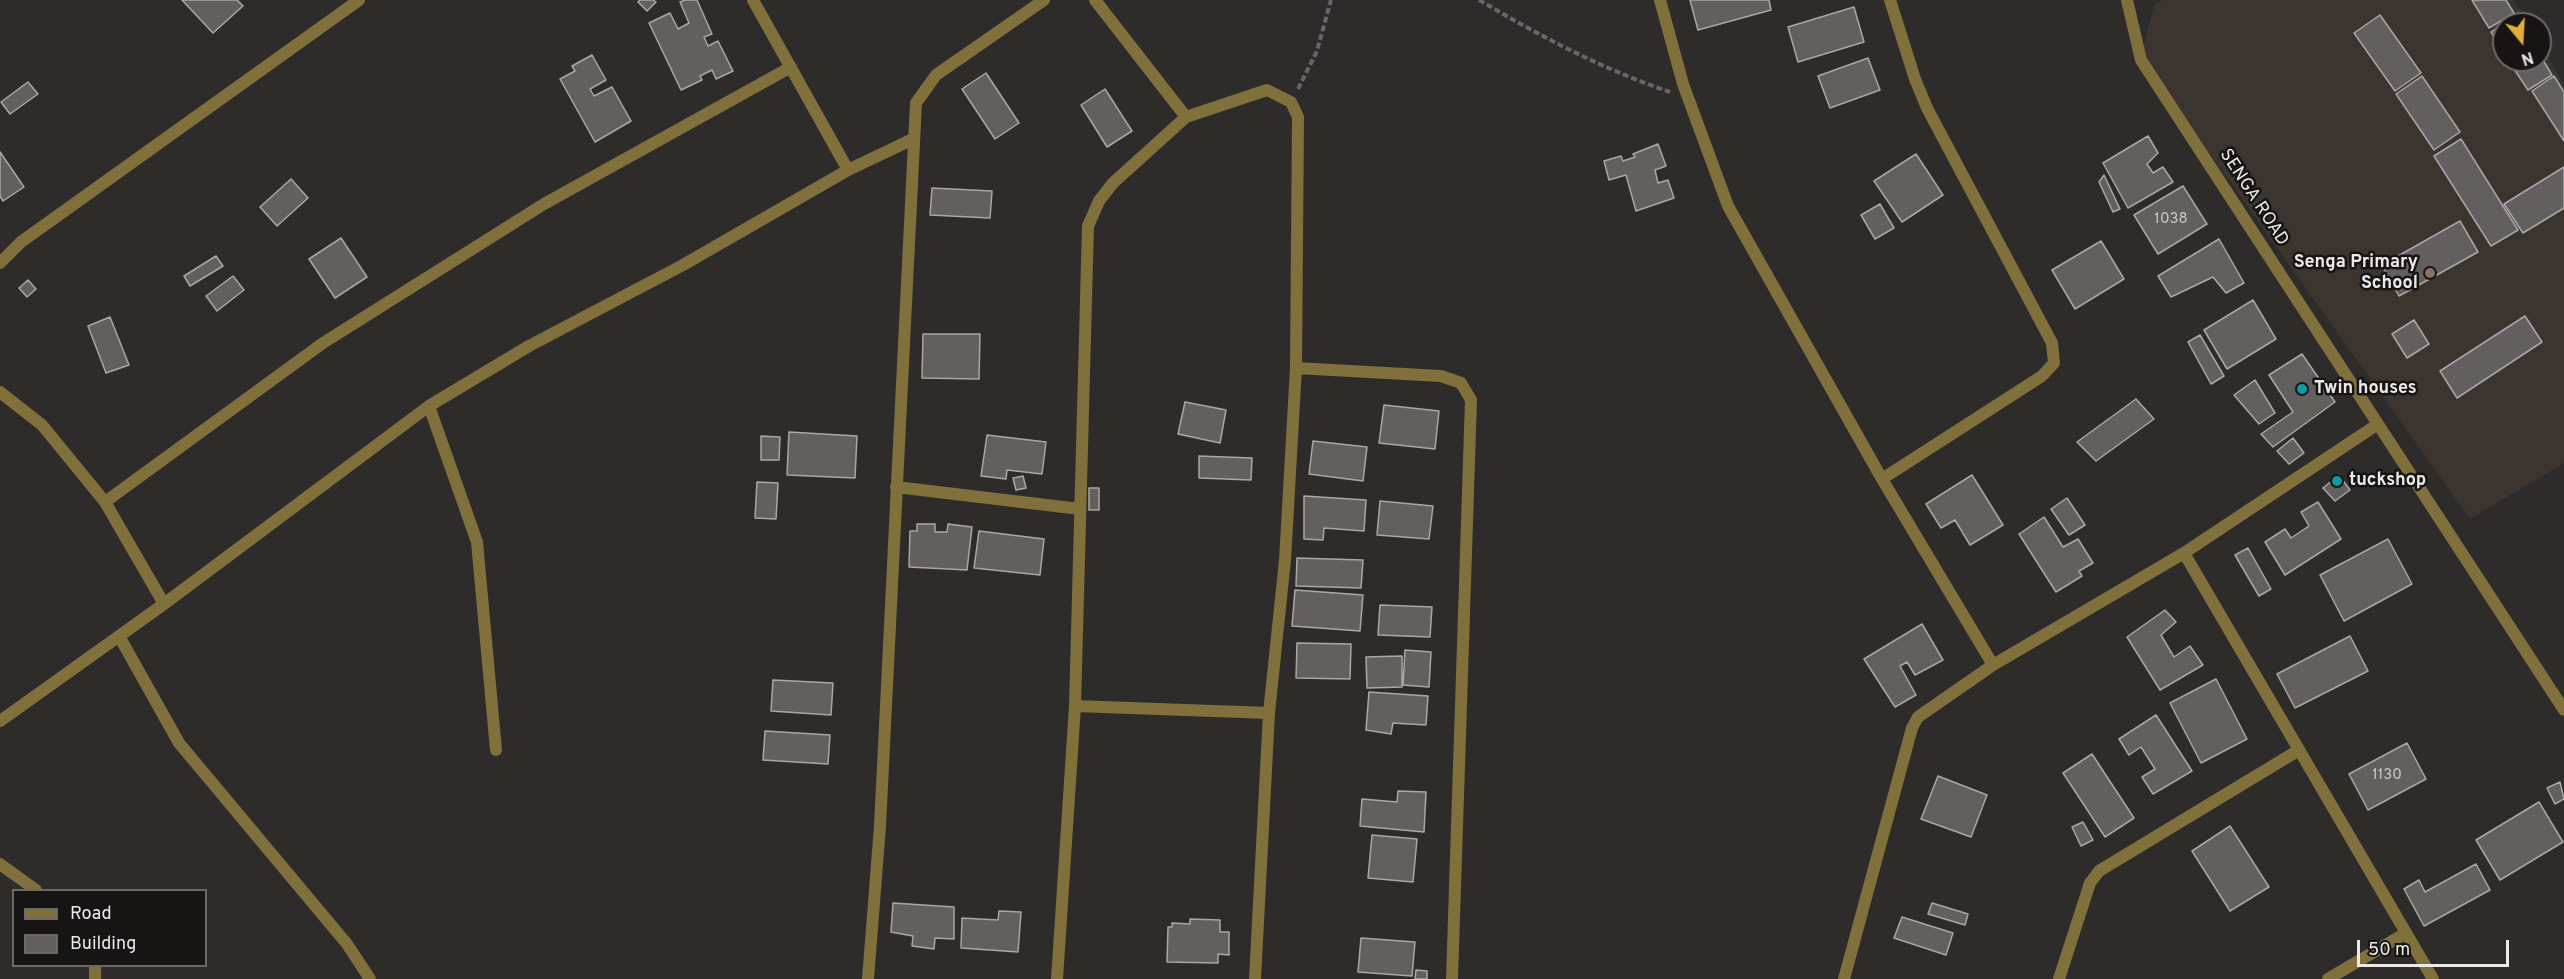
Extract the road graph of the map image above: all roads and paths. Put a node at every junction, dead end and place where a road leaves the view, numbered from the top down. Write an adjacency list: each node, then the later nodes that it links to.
1 (359, 0): 16 (street)
2 (753, 0): 10 (street)
3 (1044, 0): 14 (street)
4 (1095, 0): 13 (street)
5 (1331, 0): 12 (path)
6 (1479, 0): 11 (path)
7 (1660, 0): 11 (street)
8 (1890, 0): 21 (street)
9 (2127, 0): 20 (street, SENGA ROAD)
10 (791, 67): 15 (street); 23 (street)
11 (1688, 98): 21 (street)
12 (1291, 102): 13 (street); 17 (street)
13 (1186, 117): 24 (street)
14 (913, 139): 15 (street); 22 (street)
15 (848, 170): 19 (street)
16 (0, 263)
17 (1296, 368): 31 (street); 42 (street)
18 (0, 392): 23 (street)
19 (429, 406): 26 (street); 33 (street)
20 (2378, 424): 25 (street); 30 (street, SENGA ROAD)
21 (1882, 479): 28 (street)
22 (897, 487): 24 (street); 39 (street)
23 (105, 502): 26 (street)
24 (1080, 508): 29 (street)
25 (2184, 553): 28 (street); 34 (street)
26 (164, 604): 27 (street)
27 (119, 636): 32 (street); 38 (street)
28 (1993, 665): 43 (street)
29 (1075, 706): 31 (street); 40 (street)
30 (2564, 710)
31 (1269, 713): 41 (street)
32 (0, 721)
33 (496, 750)
34 (2299, 750): 37 (street); 44 (street)
35 (0, 864): 36 (street)
36 (33, 889)
37 (2406, 933): 45 (street); 46 (street)
38 (370, 979)
39 (868, 979)
40 (1057, 979)
41 (1255, 979)
42 (1452, 979)
43 (1844, 979)
44 (2060, 979)
45 (2328, 979)
46 (2433, 979)

